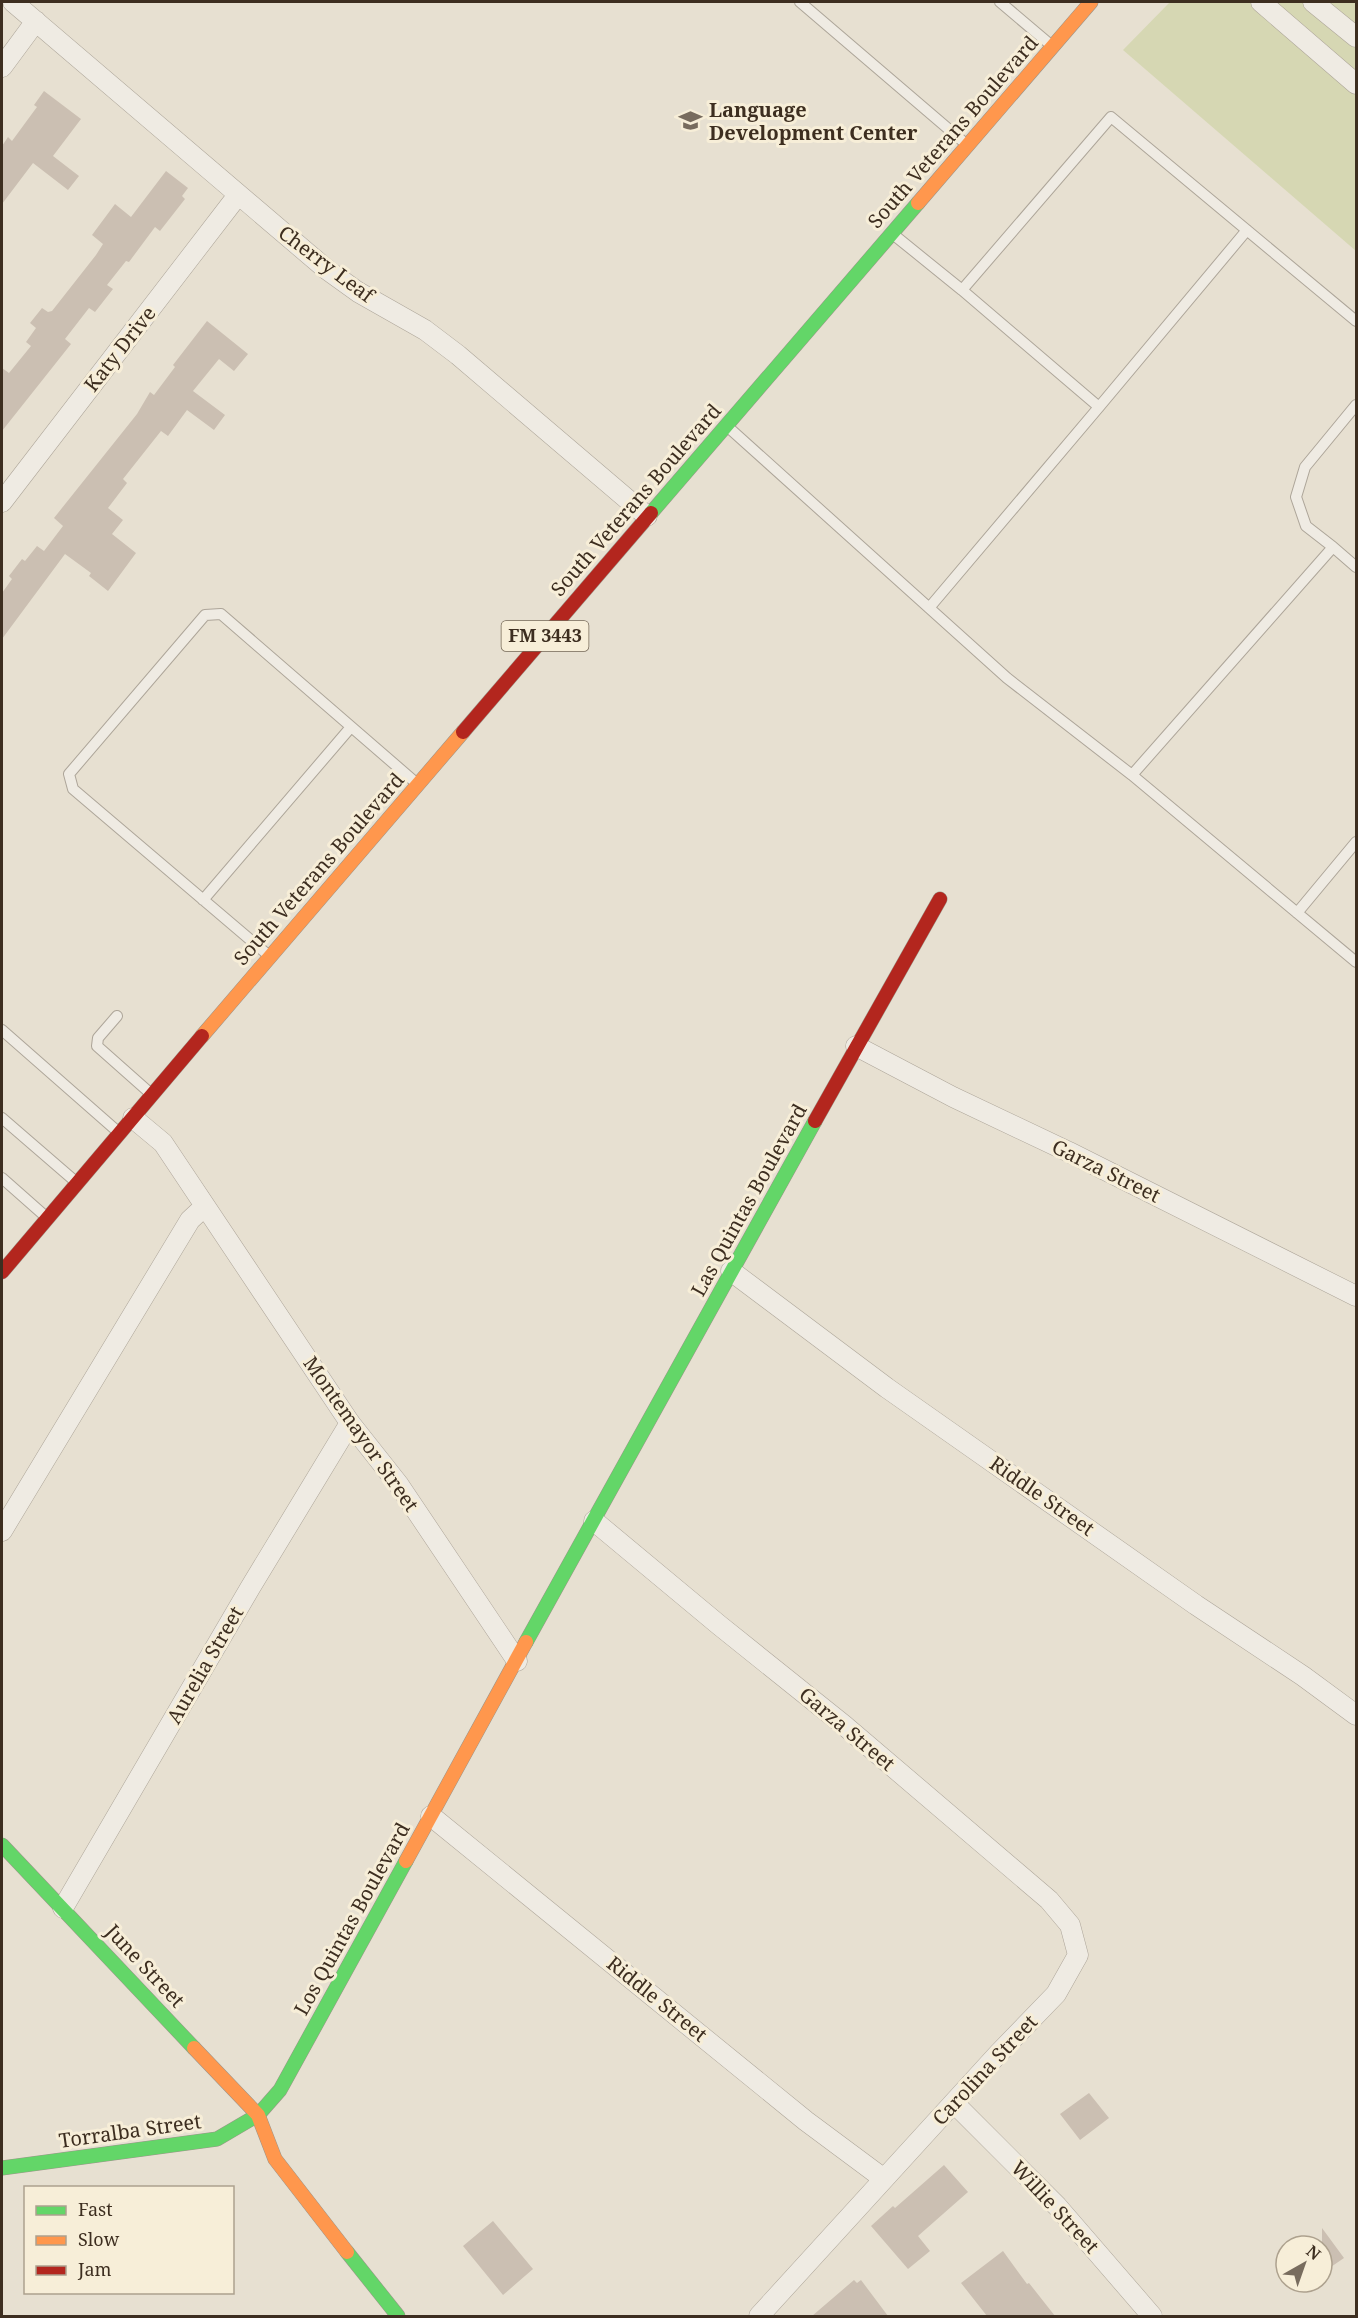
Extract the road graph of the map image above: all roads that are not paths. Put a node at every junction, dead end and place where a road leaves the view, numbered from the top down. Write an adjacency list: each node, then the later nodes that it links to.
1 (13, 2): 7 (street, Cherry Leaf)
2 (800, 2): 12 (lane)
3 (1000, 2): 9 (lane)
4 (1091, 2): 9 (street, South Veterans Boulevard / FM 3443)
5 (1261, 2): 11 (street)
6 (1313, 2): 8 (street)
7 (36, 21): 10 (street); 13 (street, Cherry Leaf)
8 (1356, 37)
9 (1052, 46): 12 (street, South Veterans Boulevard / FM 3443)
10 (2, 66)
11 (1356, 84)
12 (967, 145): 15 (street, South Veterans Boulevard / FM 3443)
13 (238, 195): 21 (street, Katy Drive); 22 (street, Cherry Leaf)
14 (1247, 230): 16 (lane); 17 (lane); 19 (lane)
15 (891, 233): 16 (lane); 20 (street, South Veterans Boulevard / FM 3443)
16 (962, 290): 19 (lane)
17 (1356, 321)
18 (1356, 405): 23 (lane)
19 (1099, 407): 25 (lane)
20 (726, 425): 22 (street, South Veterans Boulevard / FM 3443); 25 (lane)
21 (2, 502)
22 (647, 516): 28 (street, South Veterans Boulevard / FM 3443)
23 (1333, 548): 24 (lane); 27 (lane)
24 (1356, 567)
25 (929, 608): 27 (lane)
26 (351, 727): 28 (lane); 31 (lane); 31 (lane)
27 (1132, 775): 32 (lane)
28 (417, 784): 33 (street, South Veterans Boulevard / FM 3443)
29 (1356, 842): 32 (lane)
30 (940, 899): 37 (street, Las Quintas Boulevard)
31 (203, 900): 33 (lane)
32 (1297, 913): 34 (lane)
33 (270, 956): 38 (street, South Veterans Boulevard / FM 3443)
34 (1356, 962)
35 (117, 1017): 38 (lane)
36 (2, 1029): 41 (lane)
37 (856, 1046): 47 (street, Las Quintas Boulevard); 48 (street, Garza Street)
38 (152, 1095): 40 (street, South Veterans Boulevard / FM 3443)
39 (2, 1118): 43 (lane)
40 (133, 1118): 41 (street, South Veterans Boulevard / FM 3443); 44 (street, Montemayor Street)
41 (120, 1133): 43 (street, South Veterans Boulevard / FM 3443)
42 (2, 1179): 45 (lane)
43 (77, 1183): 45 (street, South Veterans Boulevard / FM 3443)
44 (204, 1207): 49 (street, Montemayor Street); 51 (street)
45 (48, 1218): 46 (street, South Veterans Boulevard / FM 3443)
46 (3, 1268)
47 (731, 1271): 50 (street, Las Quintas Boulevard); 53 (street, Riddle Street)
48 (1356, 1296)
49 (350, 1423): 52 (street, Montemayor Street); 56 (street, Aurelia Street)
50 (594, 1521): 52 (street, Los Quintas Boulevard); 57 (street, Garza Street)
51 (2, 1531)
52 (517, 1661): 54 (street, Los Quintas Boulevard)
53 (1356, 1715)
54 (431, 1816): 59 (street, Los Quintas Boulevard); 61 (street, Riddle Street)
55 (2, 1845): 56 (street, June Street)
56 (63, 1908): 59 (street, June Street)
57 (1078, 1955): 58 (street, Carolina Street)
58 (954, 2103): 61 (street, Carolina Street); 64 (street, Willie Street)
59 (258, 2115): 60 (street, Torralba Street); 62 (street)
60 (2, 2168)
61 (884, 2179): 63 (street, Carolina Street)
62 (398, 2316)
63 (759, 2316)
64 (1152, 2316)

